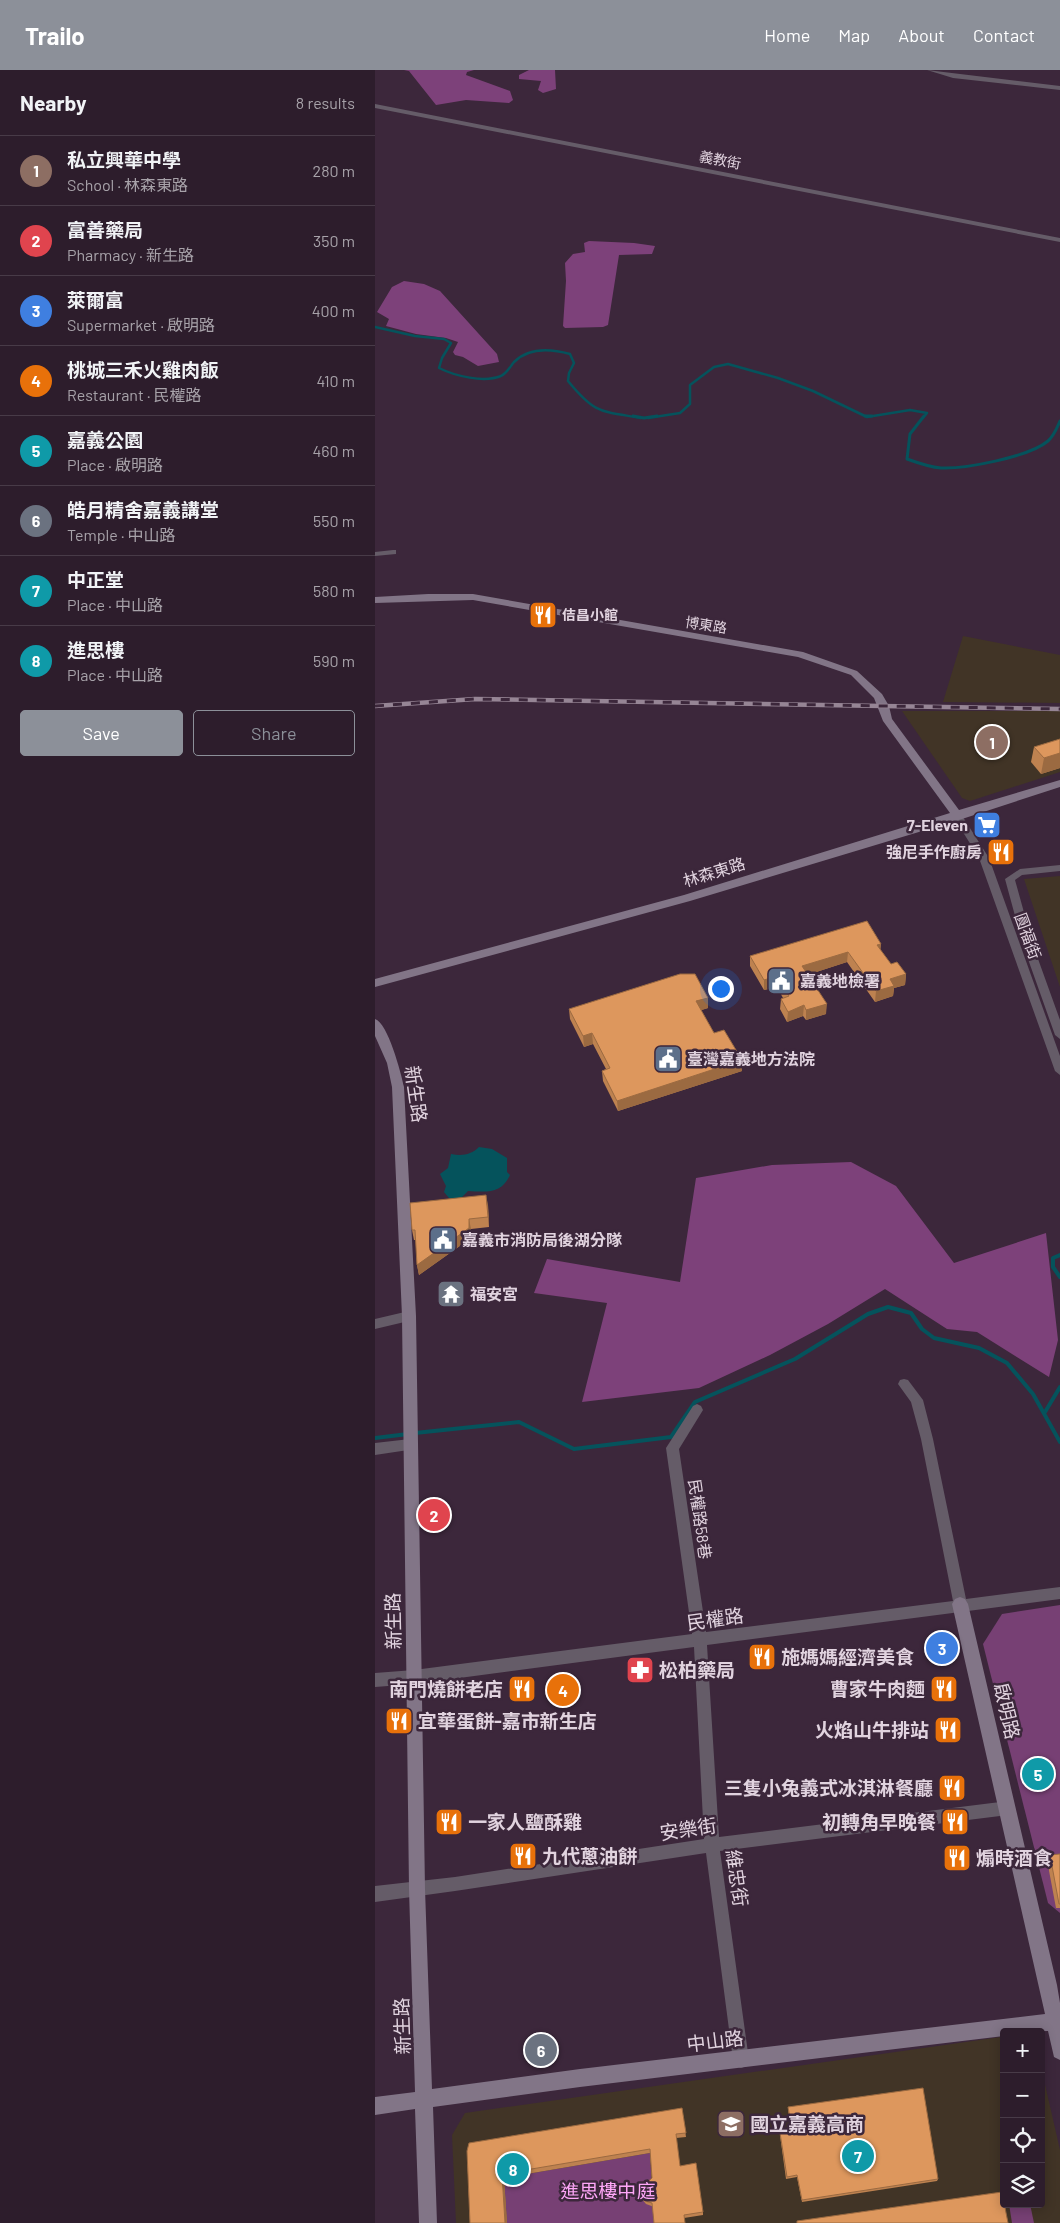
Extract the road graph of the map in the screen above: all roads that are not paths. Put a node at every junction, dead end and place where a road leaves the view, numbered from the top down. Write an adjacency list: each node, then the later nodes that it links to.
1 (930, 70): 2 (street)
2 (1060, 88)
3 (375, 106): 4 (street, 義教街)
4 (1060, 240)
5 (393, 552): 6 (street)
6 (375, 554)
7 (375, 600): 9 (street, 博東路)
8 (1060, 784): 9 (street, 林森東路)
9 (958, 816): 11 (street, 林森東路); 14 (street, 圓福街)
10 (1060, 868): 13 (street, 圓福街)
11 (375, 983)
12 (375, 1023): 15 (street, 新生路)
13 (1060, 1035)
14 (1060, 1071)
15 (409, 1316): 16 (street); 19 (street, 新生路)
16 (375, 1324)
17 (904, 1384): 22 (street, 啟明路)
18 (697, 1410): 23 (street, 民權路58巷)
19 (411, 1437): 20 (street); 24 (street, 新生路)
20 (375, 1449)
21 (1060, 1593): 22 (street, 民權路)
22 (960, 1604): 23 (street, 民權路); 26 (street, 啟明路)
23 (700, 1640): 24 (street, 民權路); 27 (street, 維忠街)
24 (414, 1677): 25 (street, 民權路); 28 (street, 新生路)
25 (375, 1680)
26 (1008, 1808): 27 (street, 安樂街); 30 (street, 啟明路)
27 (712, 1845): 28 (street, 安樂街); 32 (street, 維忠街)
28 (417, 1889): 29 (street, 安樂街); 33 (street, 新生路)
29 (375, 1894)
30 (1058, 2021): 31 (street, 啟明路); 32 (street, 中山路)
31 (1060, 2051)
32 (741, 2060): 33 (street, 中山路)
33 (425, 2101): 34 (street, 中山路); 35 (street, 新生路)
34 (375, 2106)
35 (428, 2223)

